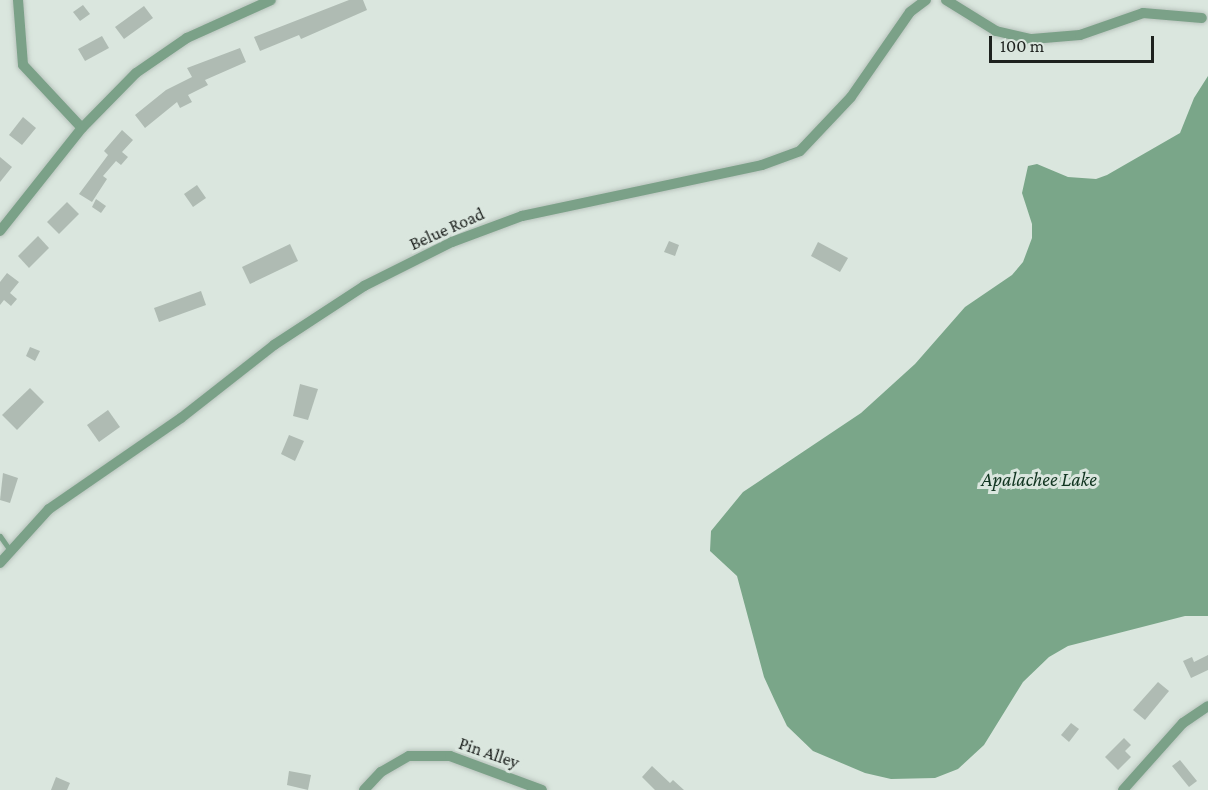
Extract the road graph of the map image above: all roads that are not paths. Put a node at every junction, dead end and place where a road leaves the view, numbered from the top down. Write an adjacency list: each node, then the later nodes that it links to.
1 (18, 0): 6 (street)
2 (271, 0): 6 (street)
3 (926, 0): 9 (street, Belue Road)
4 (946, 0): 5 (street)
5 (1202, 18)
6 (82, 128): 7 (street)
7 (0, 231)
8 (0, 536): 9 (lane)
9 (9, 549): 10 (street, Belue Road)
10 (0, 562)
11 (1208, 706): 14 (street)
12 (364, 790): 13 (street, Pin Alley)
13 (542, 790)
14 (1124, 790)

